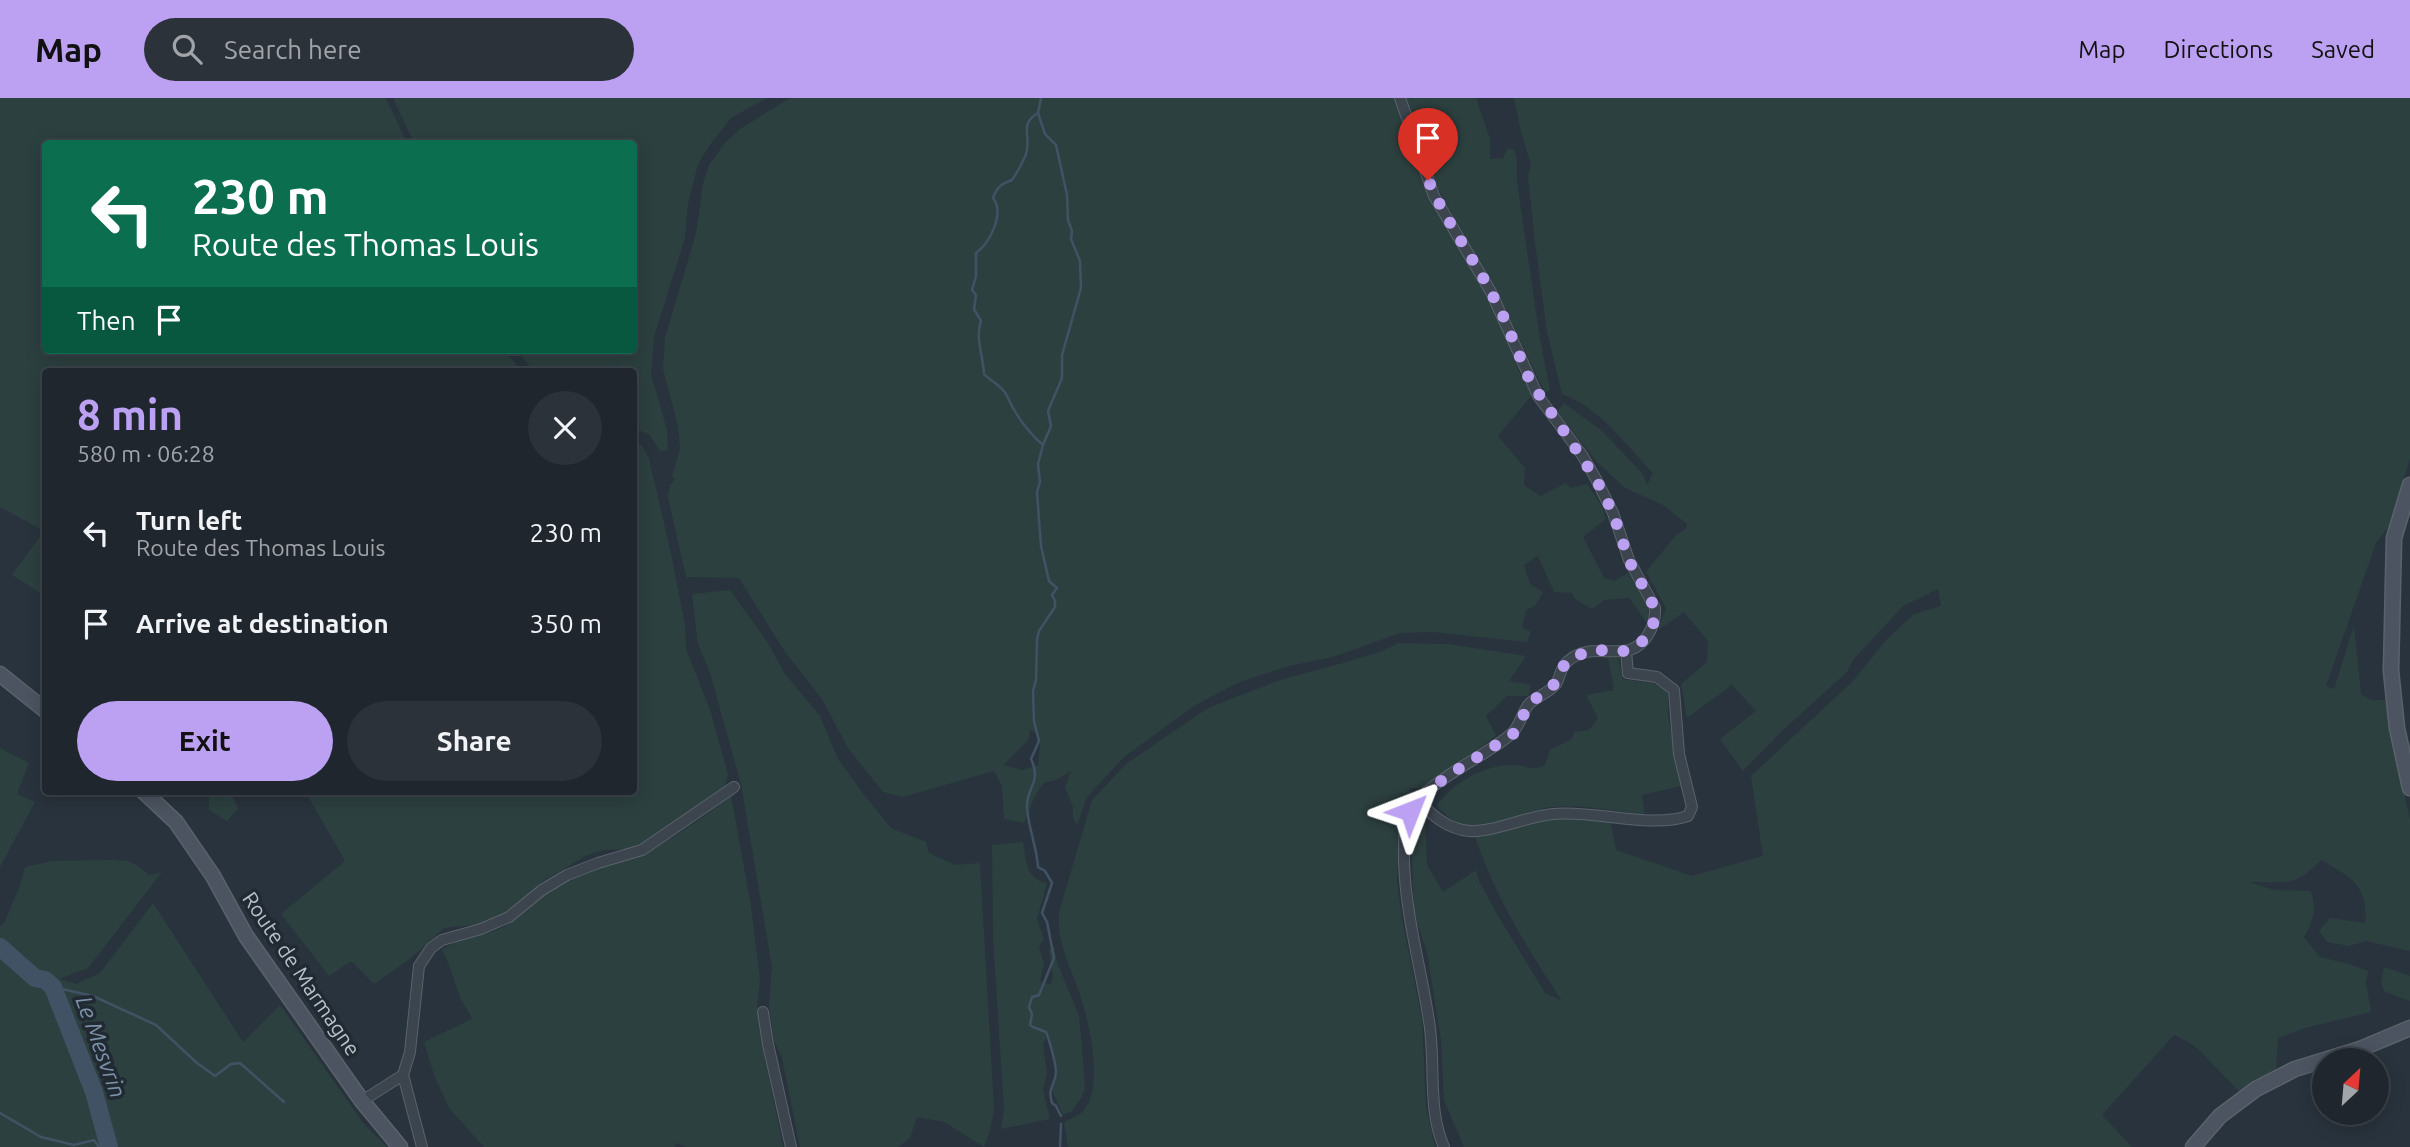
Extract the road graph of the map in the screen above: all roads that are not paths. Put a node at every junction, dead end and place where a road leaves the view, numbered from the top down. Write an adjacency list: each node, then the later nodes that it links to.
1 (1400, 98): 3 (street)
2 (2410, 485): 7 (street)
3 (1626, 651): 9 (street); 9 (street)
4 (0, 674): 5 (street)
5 (42, 708)
6 (734, 787): 12 (street)
7 (2410, 788)
8 (147, 795): 13 (street, Route de Marmagne)
9 (1419, 802): 17 (street)
10 (763, 1012): 16 (street)
11 (2410, 1028): 18 (street)
12 (403, 1075): 13 (street); 15 (street)
13 (362, 1101): 14 (street, Route de Marmagne)
14 (400, 1147)
15 (422, 1147)
16 (791, 1147)
17 (1444, 1147)
18 (2193, 1147)

